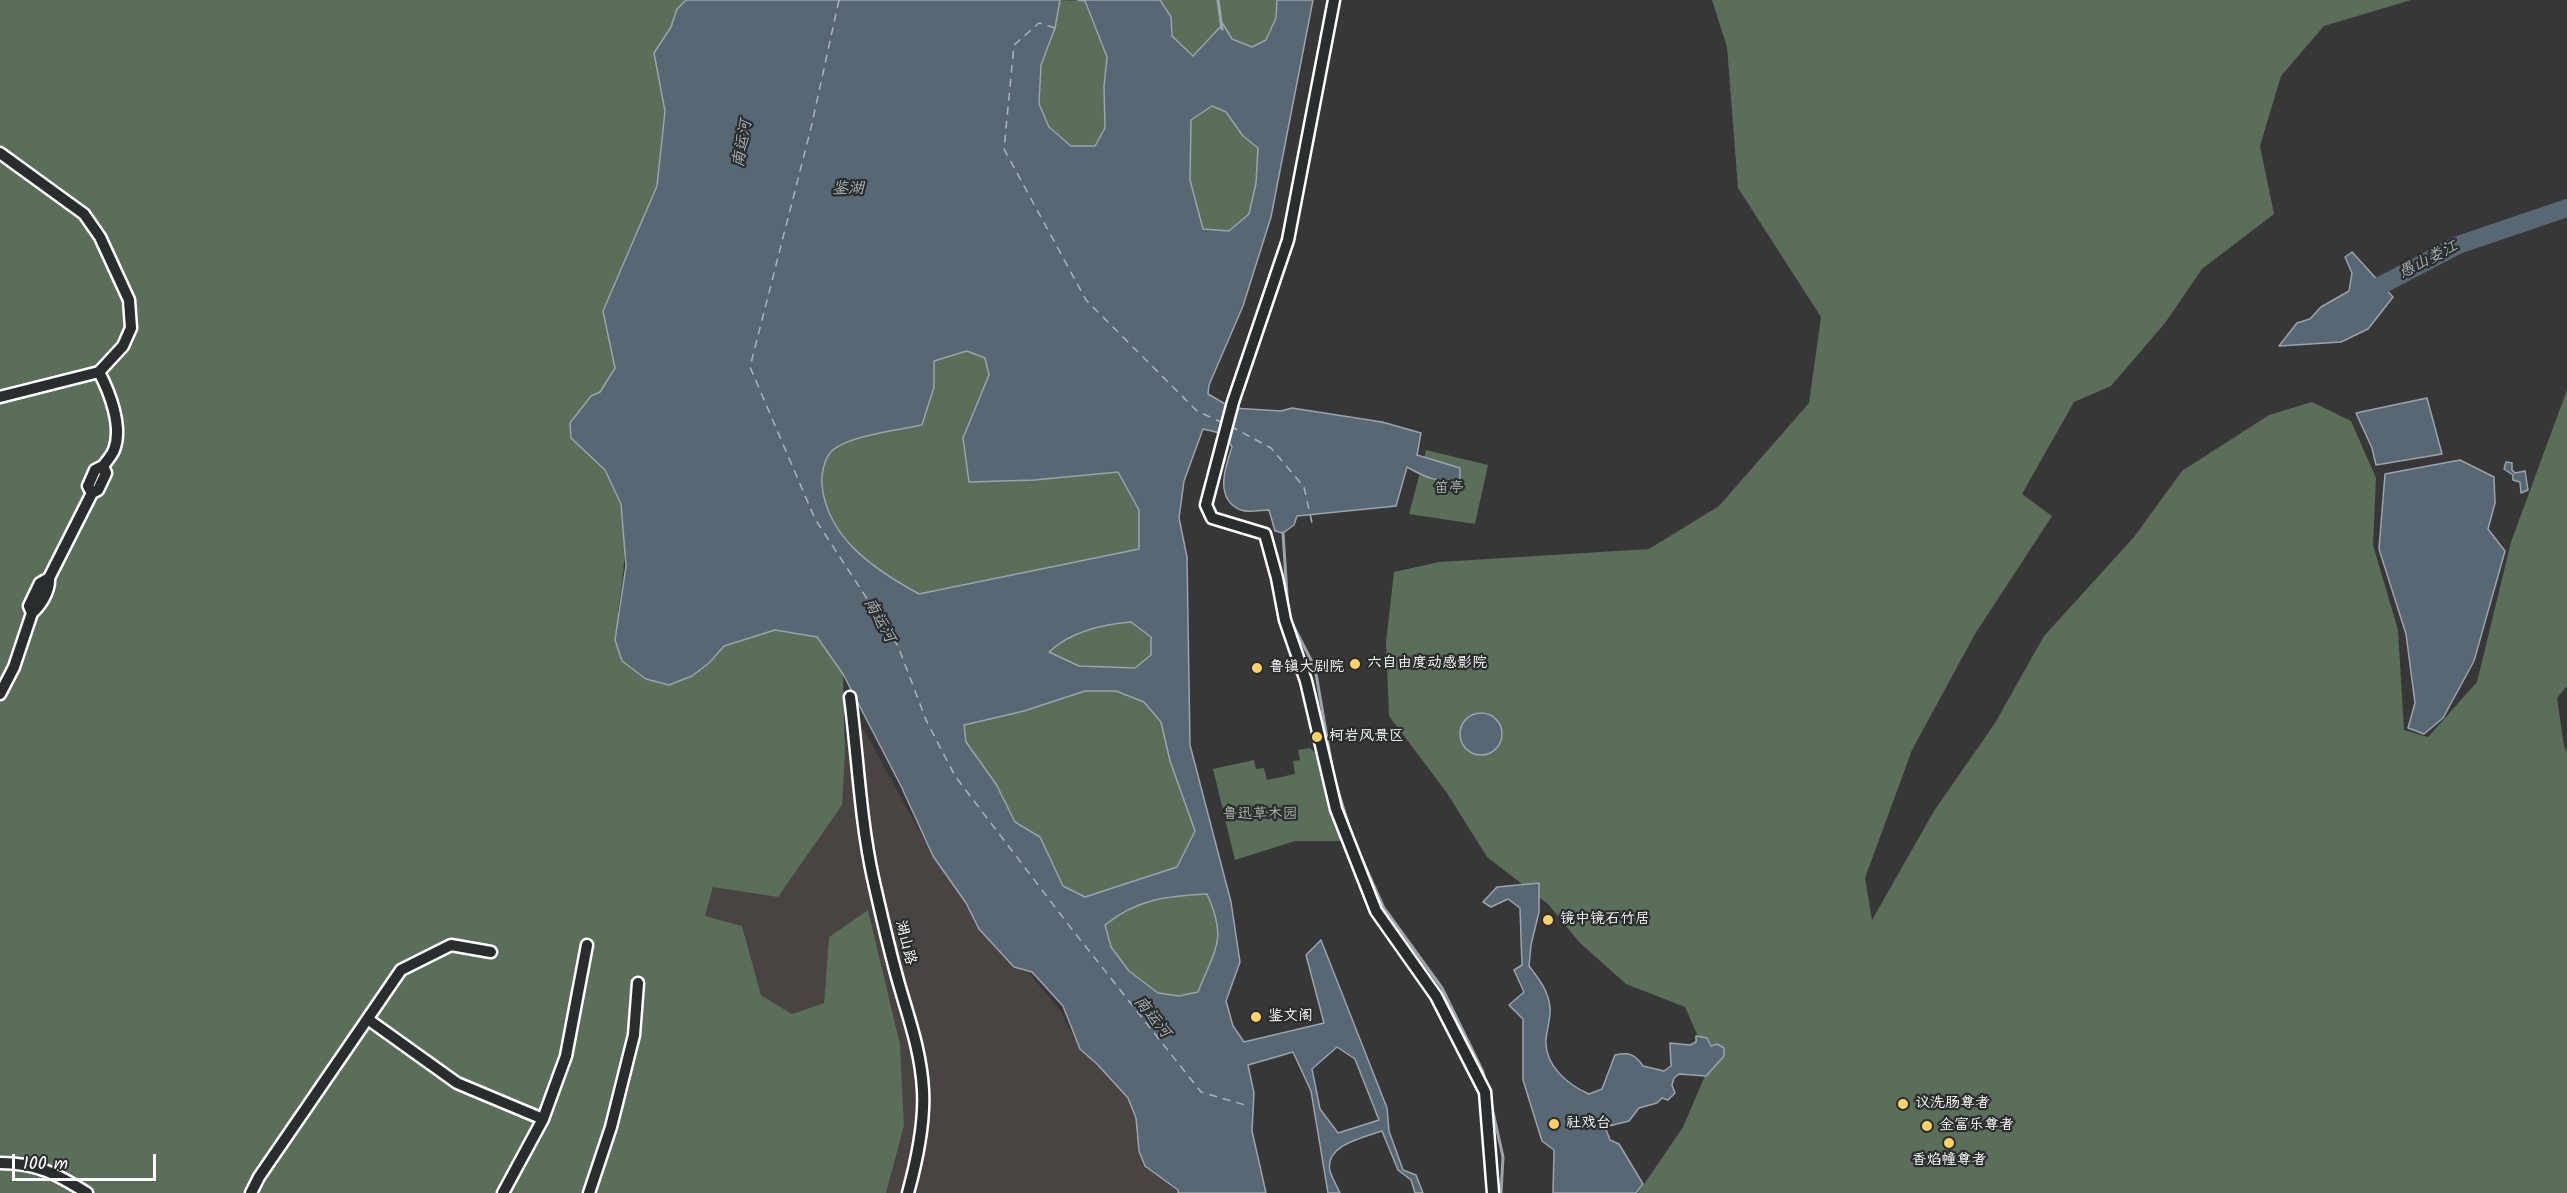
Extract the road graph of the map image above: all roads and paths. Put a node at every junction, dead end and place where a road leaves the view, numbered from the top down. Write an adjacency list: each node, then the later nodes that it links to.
1 (1334, 0): 18 (street)
2 (0, 153): 3 (street)
3 (99, 372): 4 (street); 5 (street)
4 (0, 397)
5 (0, 694)
6 (850, 697): 17 (street, 湖山路)
7 (587, 945): 11 (street)
8 (491, 952): 10 (street)
9 (638, 983): 16 (street)
10 (369, 1020): 11 (street); 14 (street)
11 (543, 1119): 15 (street)
12 (0, 1163): 13 (street)
13 (87, 1193)
14 (251, 1193)
15 (503, 1193)
16 (589, 1193)
17 (908, 1193)
18 (1493, 1193)

